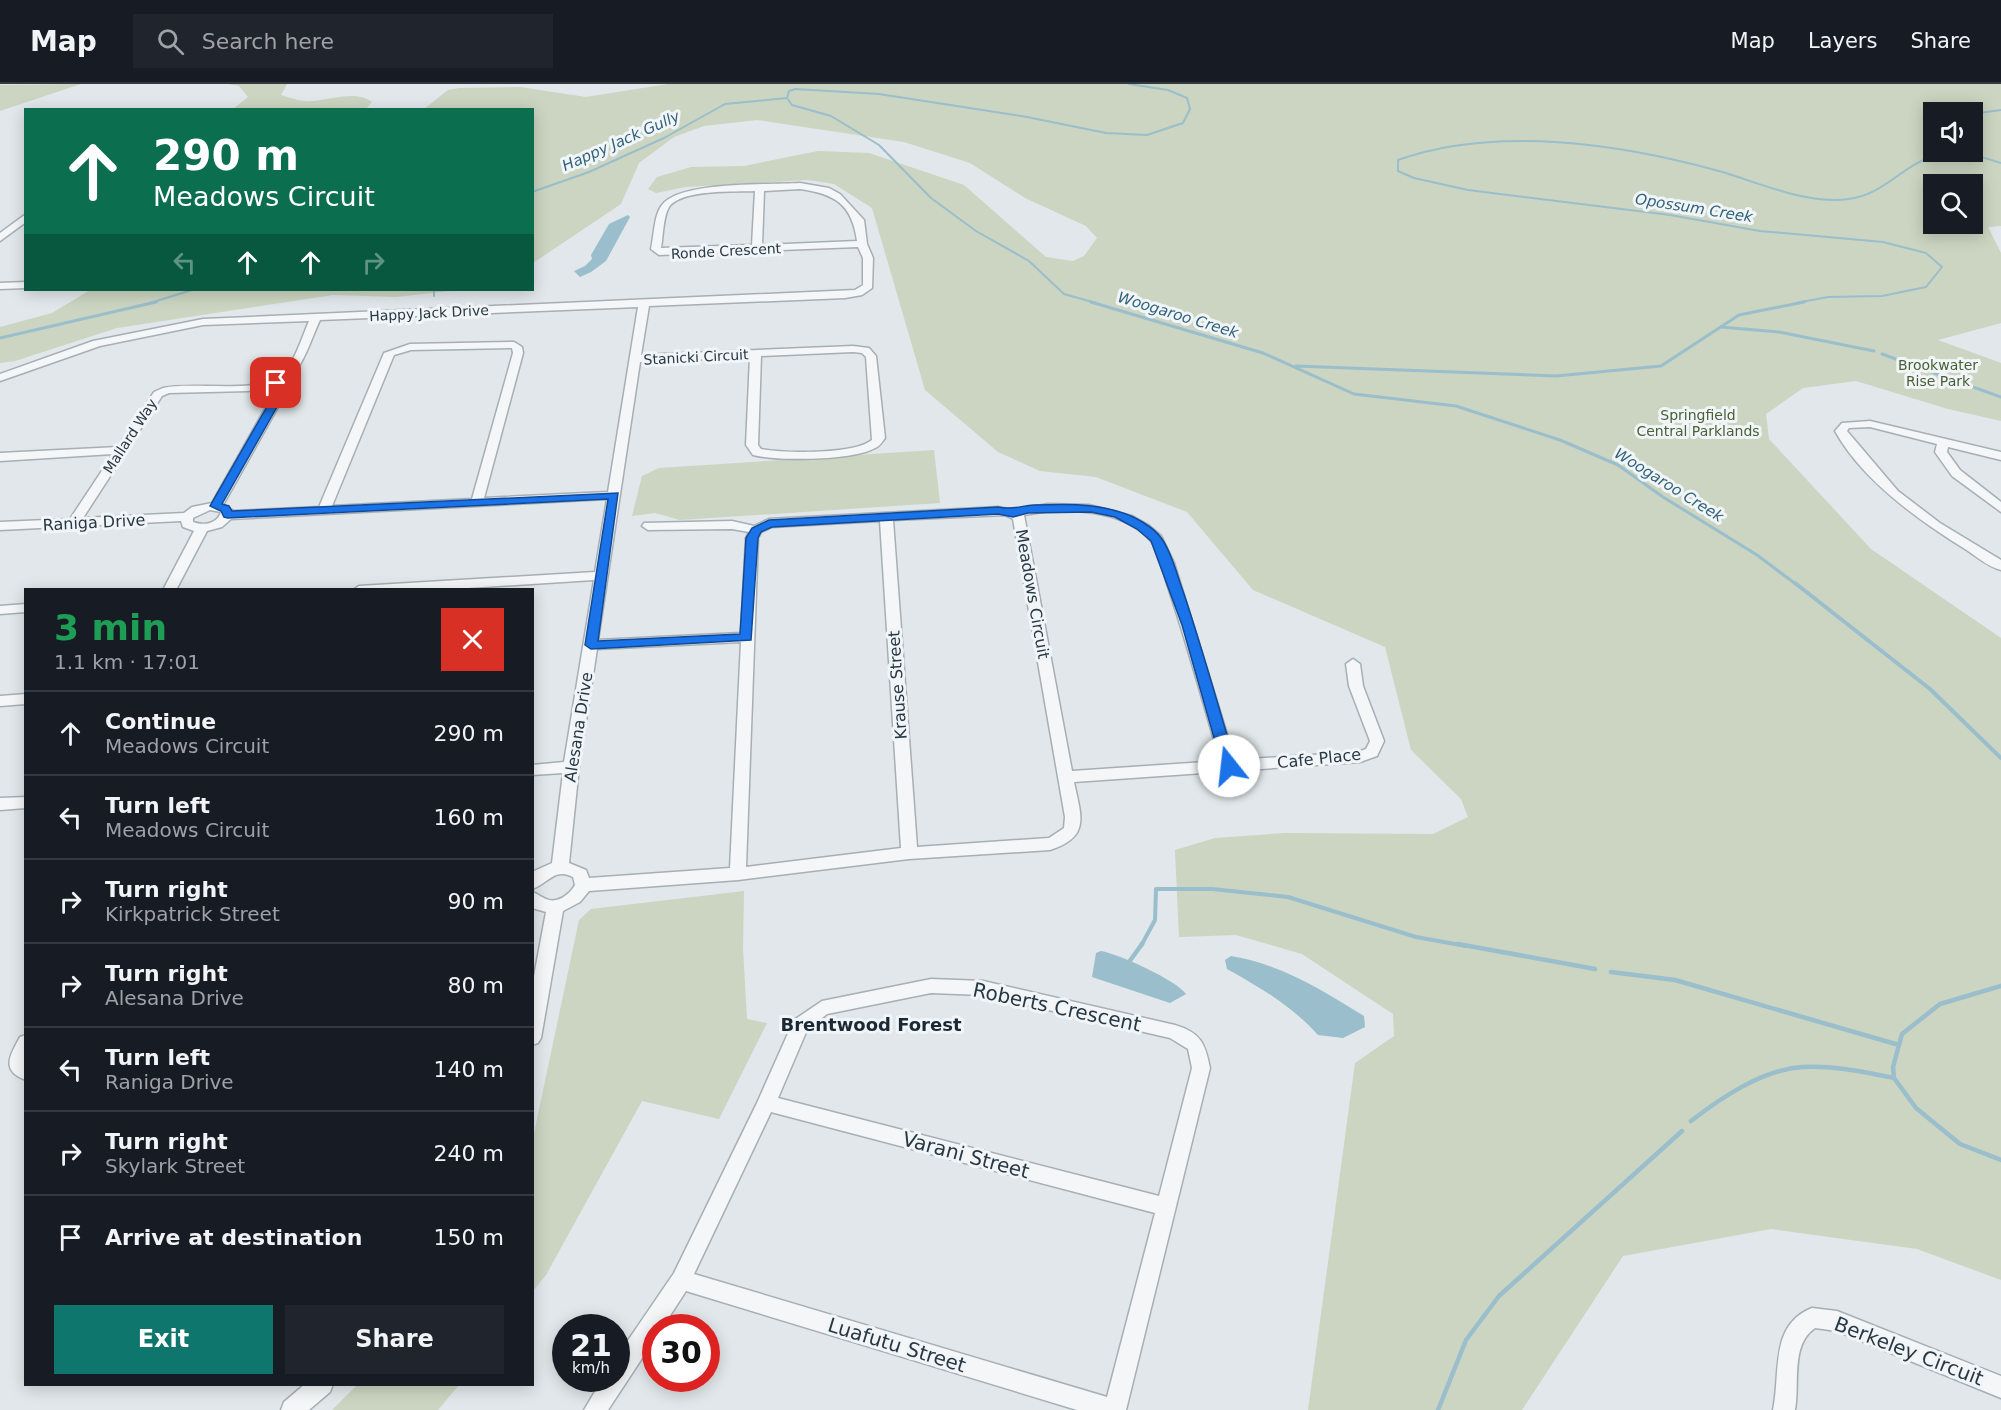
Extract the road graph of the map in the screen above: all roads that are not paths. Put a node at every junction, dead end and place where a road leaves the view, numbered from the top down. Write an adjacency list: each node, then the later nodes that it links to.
1 (760, 188): 4 (street, Ronde Crescent); 5 (street); 5 (street, Ronde Crescent)
2 (24, 219): 3 (street)
3 (0, 238)
4 (862, 243): 5 (street, Ronde Crescent); 8 (street, Ronde Crescent)
5 (757, 249)
6 (24, 285): 7 (street)
7 (0, 286)
8 (864, 290): 9 (street, Happy Jack Drive)
9 (644, 303): 10 (street, Happy Jack Drive); 12 (street, Alesana Drive)
10 (316, 318): 13 (street, Happy Jack Drive); 14 (street)
11 (756, 354): 11 (street, Stanicki Circuit); 12 (street, Stanicki Circuit)
12 (636, 360): 19 (street, Alesana Drive)
13 (0, 378)
14 (276, 383): 16 (street, Mallard Way); 21 (street)
15 (1943, 442): 18 (street); 22 (street); 33 (street)
16 (120, 450): 17 (street); 28 (street, Mallard Way)
17 (0, 456)
18 (2001, 456)
19 (614, 495): 20 (street); 34 (street, Alesana Drive)
20 (477, 502): 23 (street); 23 (street)
21 (216, 506): 25 (street); 26 (street, Raniga Drive)
22 (2001, 508)
23 (324, 510): 25 (street)
24 (1013, 514): 27 (street, Meadows Circuit); 45 (street); 48 (street, Meadows Circuit)
25 (228, 515): 31 (street)
26 (187, 517): 28 (street, Raniga Drive); 31 (street)
27 (886, 517): 32 (street, Meadows Circuit); 51 (street, Krause Street)
28 (74, 522): 29 (street, Raniga Drive)
29 (0, 526)
30 (648, 526): 32 (street)
31 (202, 528): 36 (street)
32 (756, 530): 40 (street)
33 (2001, 566)
34 (601, 576): 35 (street); 41 (street, Alesana Drive)
35 (455, 587): 37 (street)
36 (170, 588)
37 (423, 588)
38 (24, 608): 39 (street)
39 (0, 610)
40 (746, 637): 41 (street); 53 (street)
41 (591, 645): 46 (street, Alesana Drive)
42 (1353, 664): 45 (street, Cafe Place)
43 (24, 699): 44 (street)
44 (0, 701)
45 (1229, 766): 48 (street, Cafe Place)
46 (571, 767): 47 (street); 52 (street, Alesana Drive)
47 (534, 770)
48 (1066, 777): 51 (street, Meadows Circuit)
49 (24, 802): 50 (street)
50 (0, 804)
51 (909, 853): 53 (street, Meadows Circuit)
52 (560, 868): 54 (street); 55 (street)
53 (738, 874): 55 (street, Meadows Circuit)
54 (534, 882)
55 (584, 885): 57 (street)
56 (534, 900): 57 (street)
57 (556, 906): 58 (street)
58 (534, 1032)
59 (24, 1046): 60 (street)
60 (24, 1071)
61 (766, 1103): 62 (street, Varani Street); 62 (street, Roberts Crescent); 63 (street, Roberts Crescent)
62 (1167, 1207): 70 (street, Roberts Crescent)
63 (681, 1280): 64 (street, Roberts Crescent); 70 (street, Luafutu Street)
64 (630, 1357)
65 (320, 1386): 68 (street)
66 (2001, 1387): 71 (street, Berkeley Circuit)
67 (607, 1392): 69 (street, Roberts Crescent)
68 (292, 1410)
69 (595, 1410)
70 (1114, 1410)
71 (1784, 1410)

